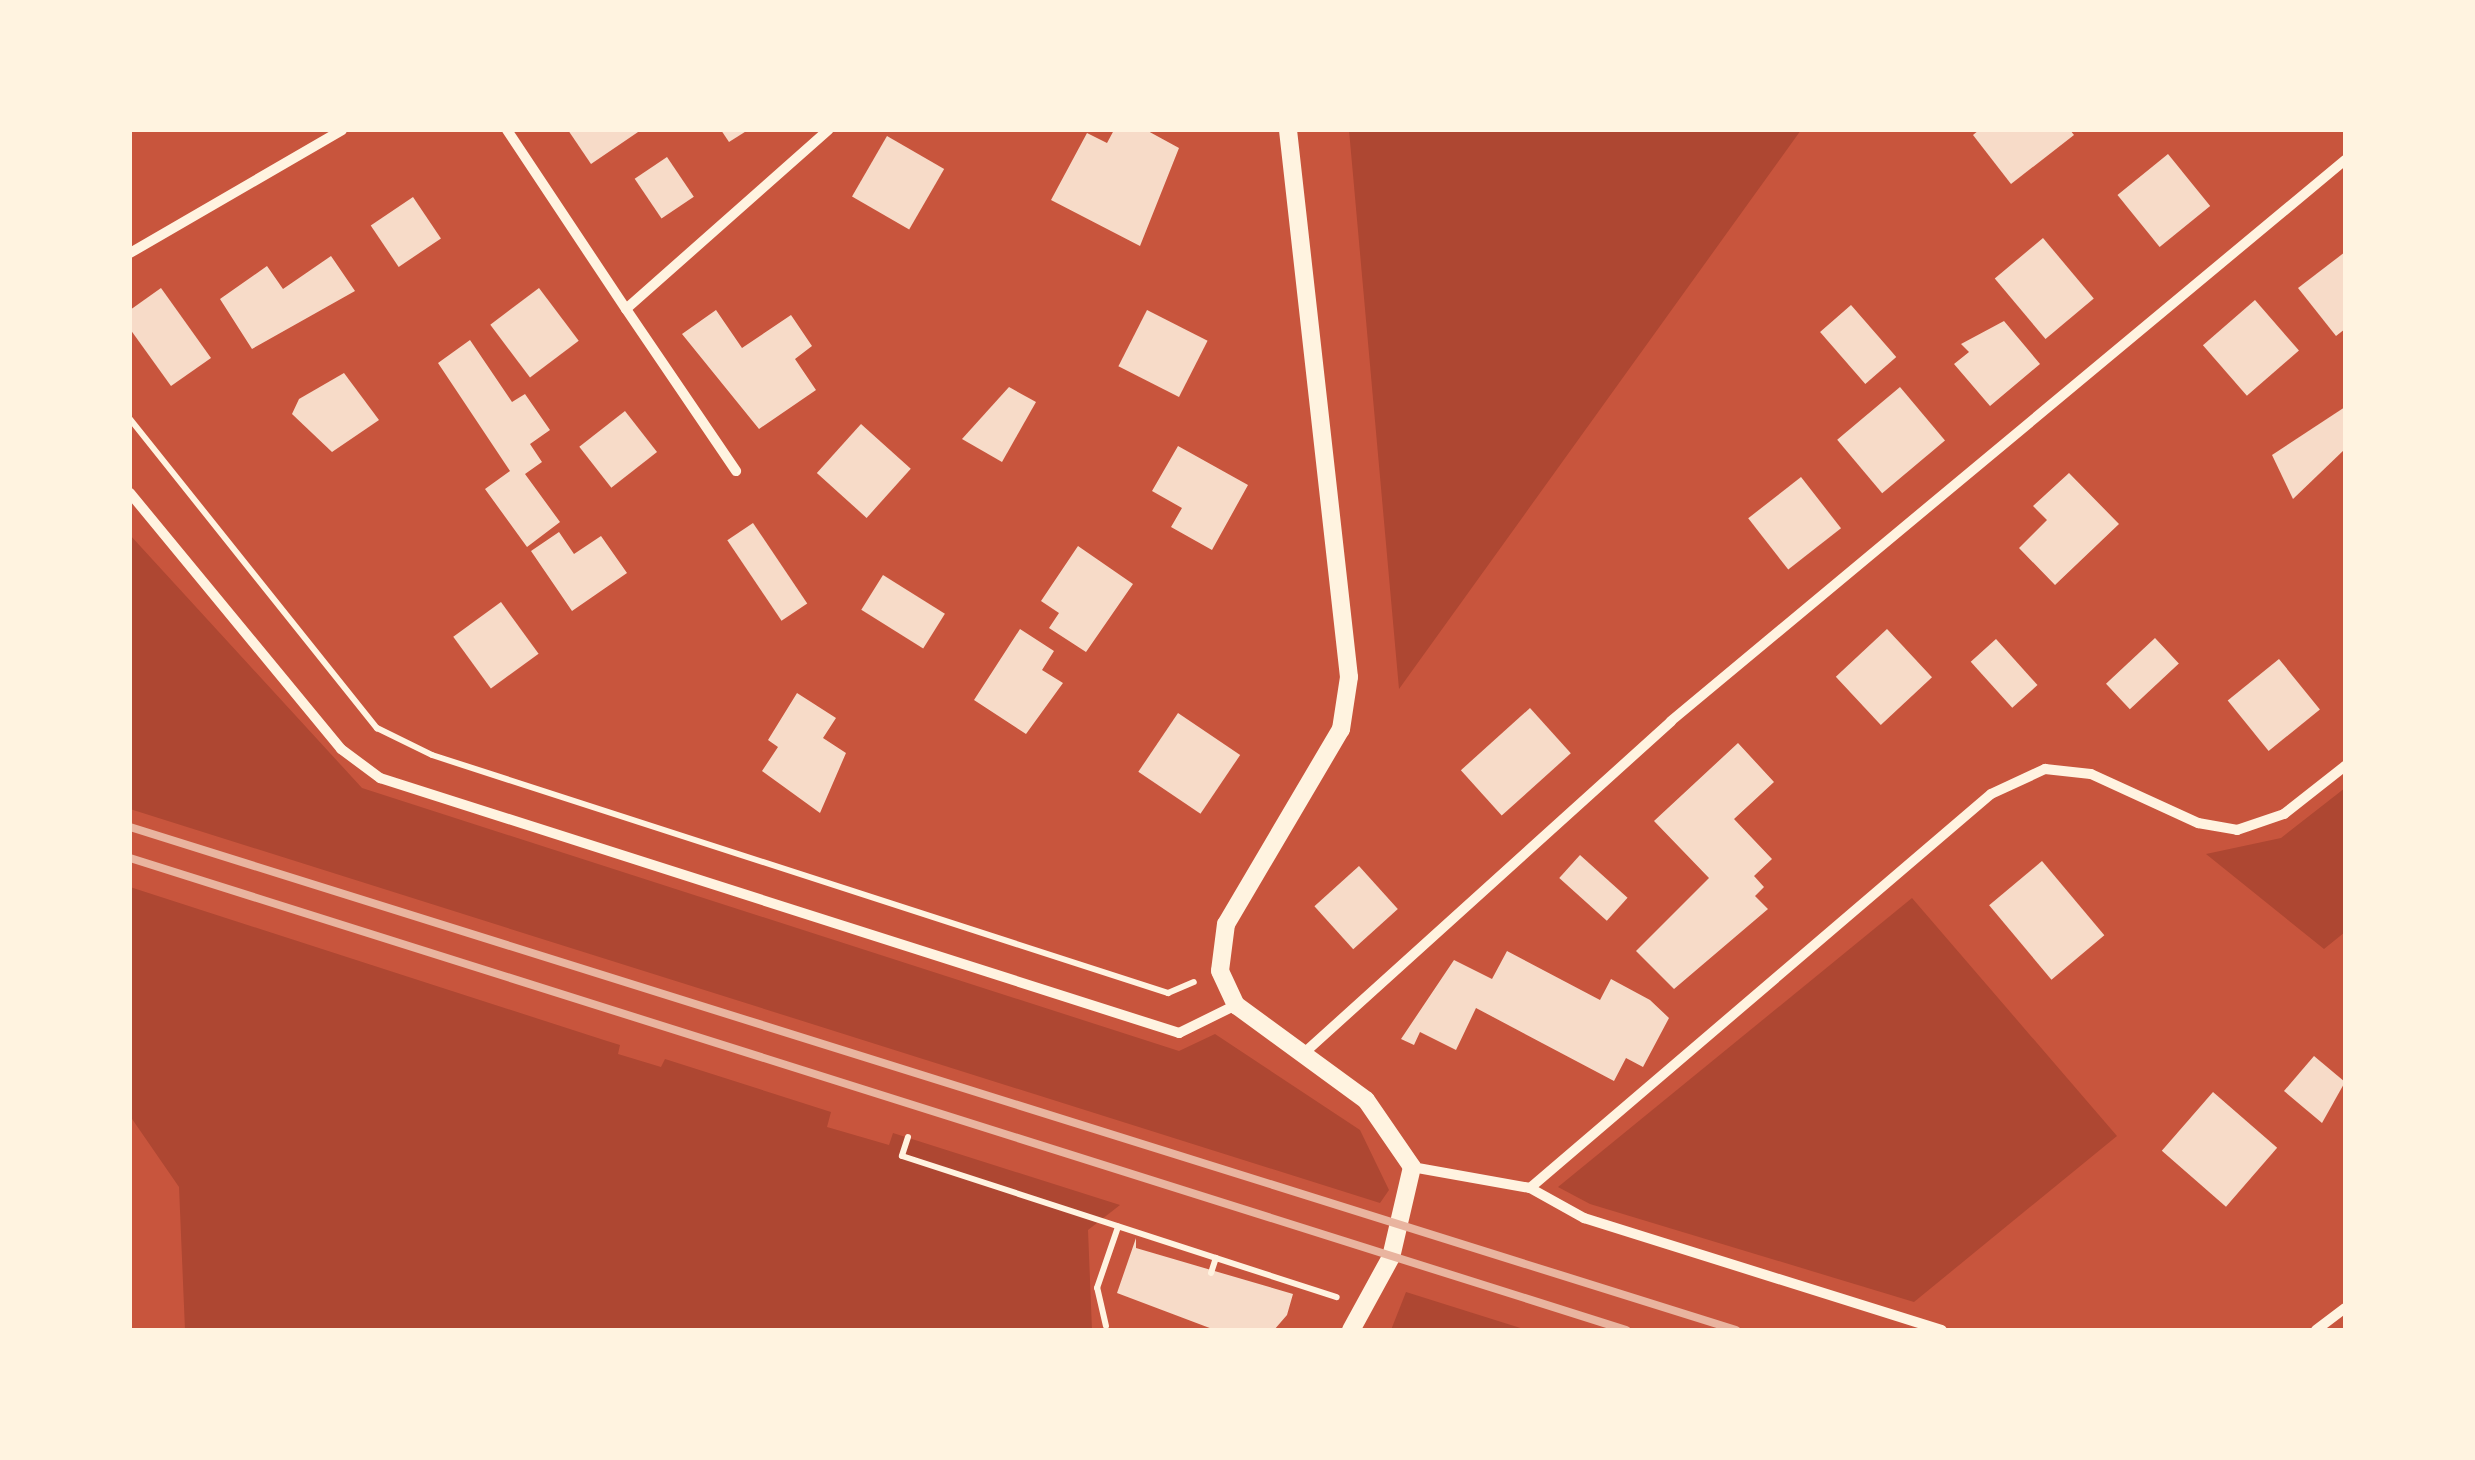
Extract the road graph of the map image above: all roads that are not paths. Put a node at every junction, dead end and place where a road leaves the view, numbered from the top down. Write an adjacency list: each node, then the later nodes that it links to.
1 (342, 130): 6 (street)
2 (507, 130): 7 (street)
3 (828, 130): 7 (street)
4 (1288, 130): 11 (street)
5 (2345, 160): 12 (street)
6 (130, 253)
7 (626, 309): 8 (street)
8 (736, 471)
9 (130, 492): 11 (street)
10 (2345, 766): 14 (street)
11 (1236, 1005): 12 (street)
12 (1301, 1056): 13 (street)
13 (1412, 1167): 14 (street); 16 (street)
14 (1530, 1188): 17 (street)
15 (2345, 1308): 18 (street)
16 (1351, 1330)
17 (1942, 1330)
18 (2316, 1330)

